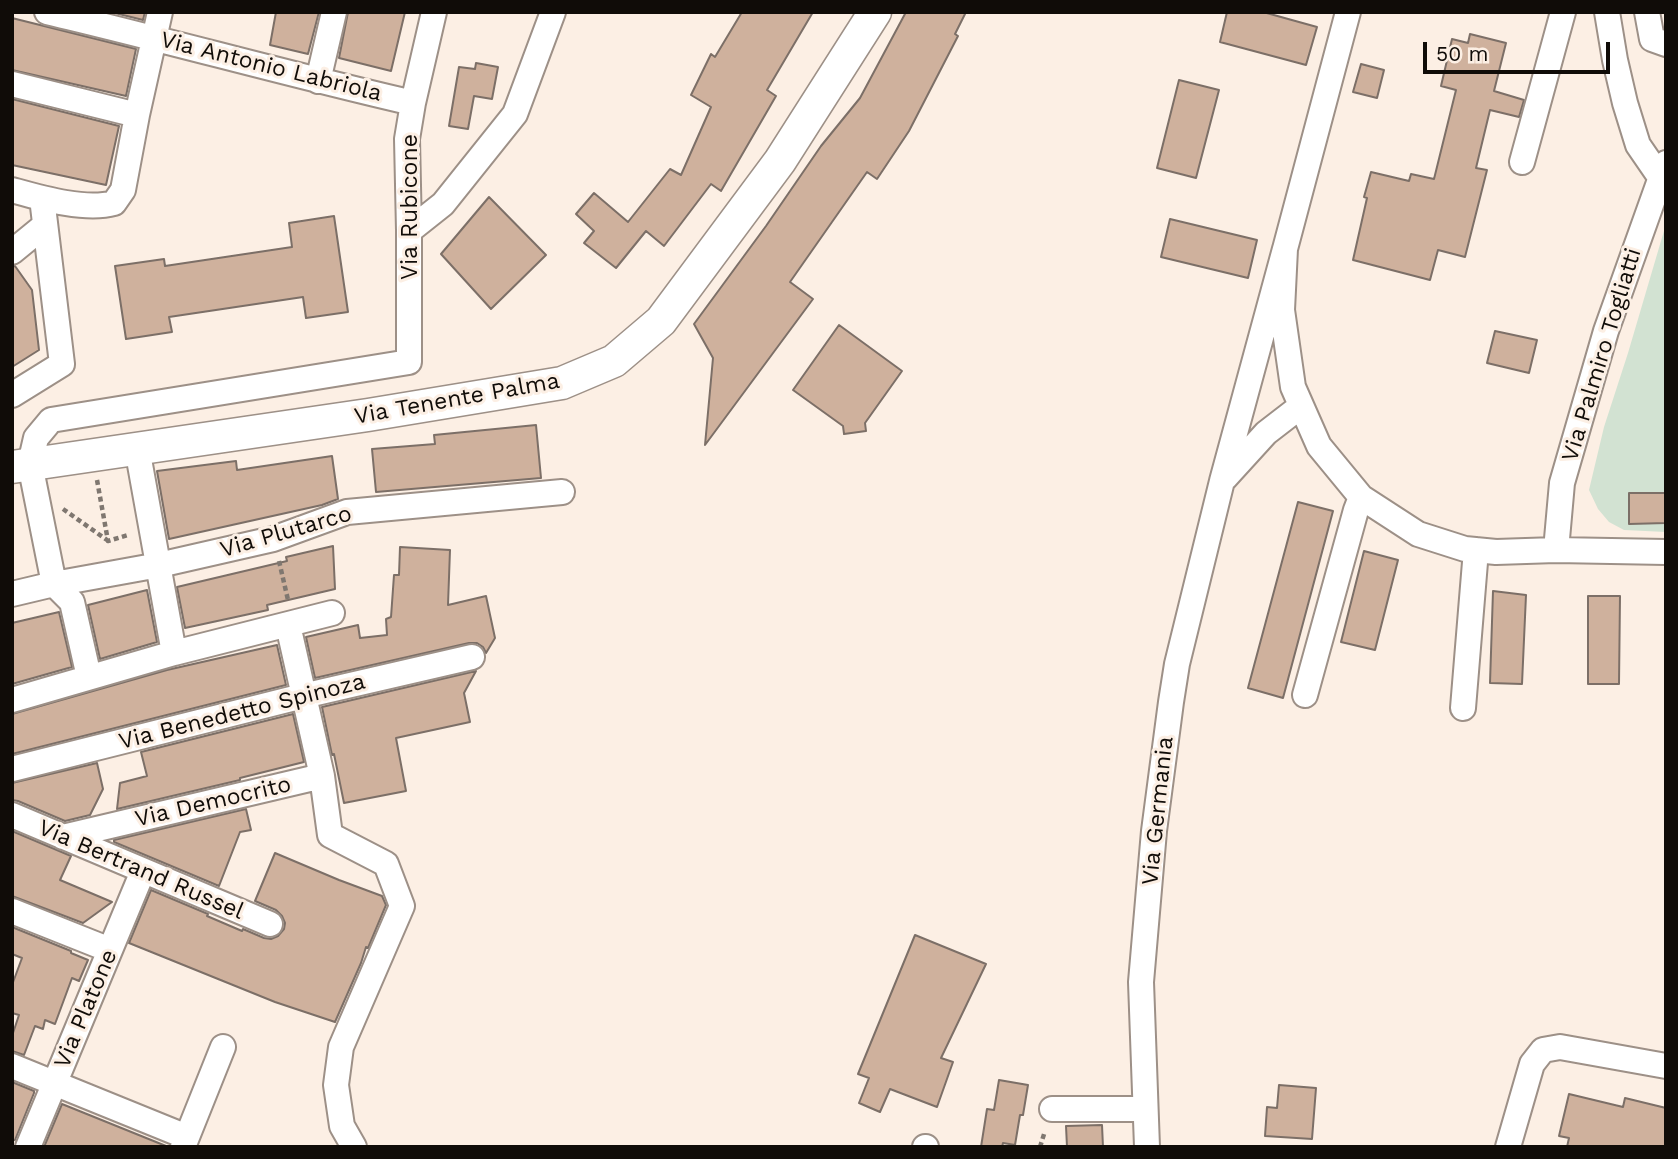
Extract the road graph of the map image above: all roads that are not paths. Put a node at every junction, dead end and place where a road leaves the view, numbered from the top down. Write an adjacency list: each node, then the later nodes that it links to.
1 (47, 12): 11 (street, Via Antonio Labriola)
2 (160, 12): 11 (street)
3 (334, 12): 13 (street)
4 (435, 12): 15 (street, Via Rubicone)
5 (552, 12): 22 (street)
6 (875, 12): 29 (main road, Via Tenente Palma)
7 (1348, 12): 23 (street)
8 (1563, 12): 17 (street)
9 (1606, 12): 18 (street)
10 (1647, 12): 12 (street)
11 (154, 37): 13 (street, Via Antonio Labriola); 16 (street)
12 (1666, 44)
13 (318, 81): 15 (street, Via Antonio Labriola)
14 (12, 84): 16 (street)
15 (413, 103): 22 (street, Via Rubicone)
16 (137, 115): 20 (street)
17 (1522, 162)
18 (1663, 170): 35 (street, Via Palmiro Togliatti)
19 (12, 190): 20 (street)
20 (42, 198): 21 (street)
21 (46, 225): 24 (street); 27 (street)
22 (409, 231): 25 (street, Via Rubicone)
23 (1285, 249): 26 (street, Via Germania); 28 (street)
24 (12, 252)
25 (409, 362): 30 (street, Via Tenente Palma)
26 (1250, 376): 28 (street); 31 (street, Via Germania)
27 (12, 395)
28 (1297, 397): 31 (street); 33 (street)
29 (138, 449): 30 (main road, Via Tenente Palma); 37 (street)
30 (21, 466): 38 (street)
31 (1222, 481): 62 (street, Via Germania)
32 (562, 492): 37 (street, Via Plutarco)
33 (1361, 497): 34 (street); 45 (street)
34 (1476, 550): 35 (street); 48 (street)
35 (1556, 550): 36 (street)
36 (1666, 552)
37 (159, 565): 38 (street, Via Plutarco); 42 (street)
38 (54, 584): 39 (street, Via Plutarco); 44 (street)
39 (12, 594)
40 (332, 613): 41 (street)
41 (289, 615): 42 (street); 46 (street)
42 (174, 653): 44 (street)
43 (472, 657): 46 (street, Via Benedetto Spinoza)
44 (89, 677): 47 (street)
45 (1306, 695)
46 (303, 696): 49 (street, Via Benedetto Spinoza); 50 (street)
47 (12, 700)
48 (1463, 708)
49 (12, 769)
50 (322, 776): 52 (street, Via Democrito); 65 (street)
51 (12, 815): 52 (street, Via Bertrand Russel)
52 (63, 837): 53 (street, Via Bertrand Russel)
53 (143, 871): 55 (street, Via Bertrand Russel); 56 (street, Via Platone)
54 (12, 911): 56 (street)
55 (270, 925)
56 (110, 950): 60 (street, Via Platone)
57 (223, 1047): 63 (street)
58 (12, 1066): 60 (street)
59 (1666, 1066): 67 (street)
60 (55, 1082): 63 (street); 64 (street, Via Platone)
61 (1052, 1109): 62 (street)
62 (1145, 1110): 66 (street, Via Germania)
63 (185, 1142)
64 (28, 1147)
65 (354, 1147)
66 (1147, 1147)
67 (1508, 1147)

